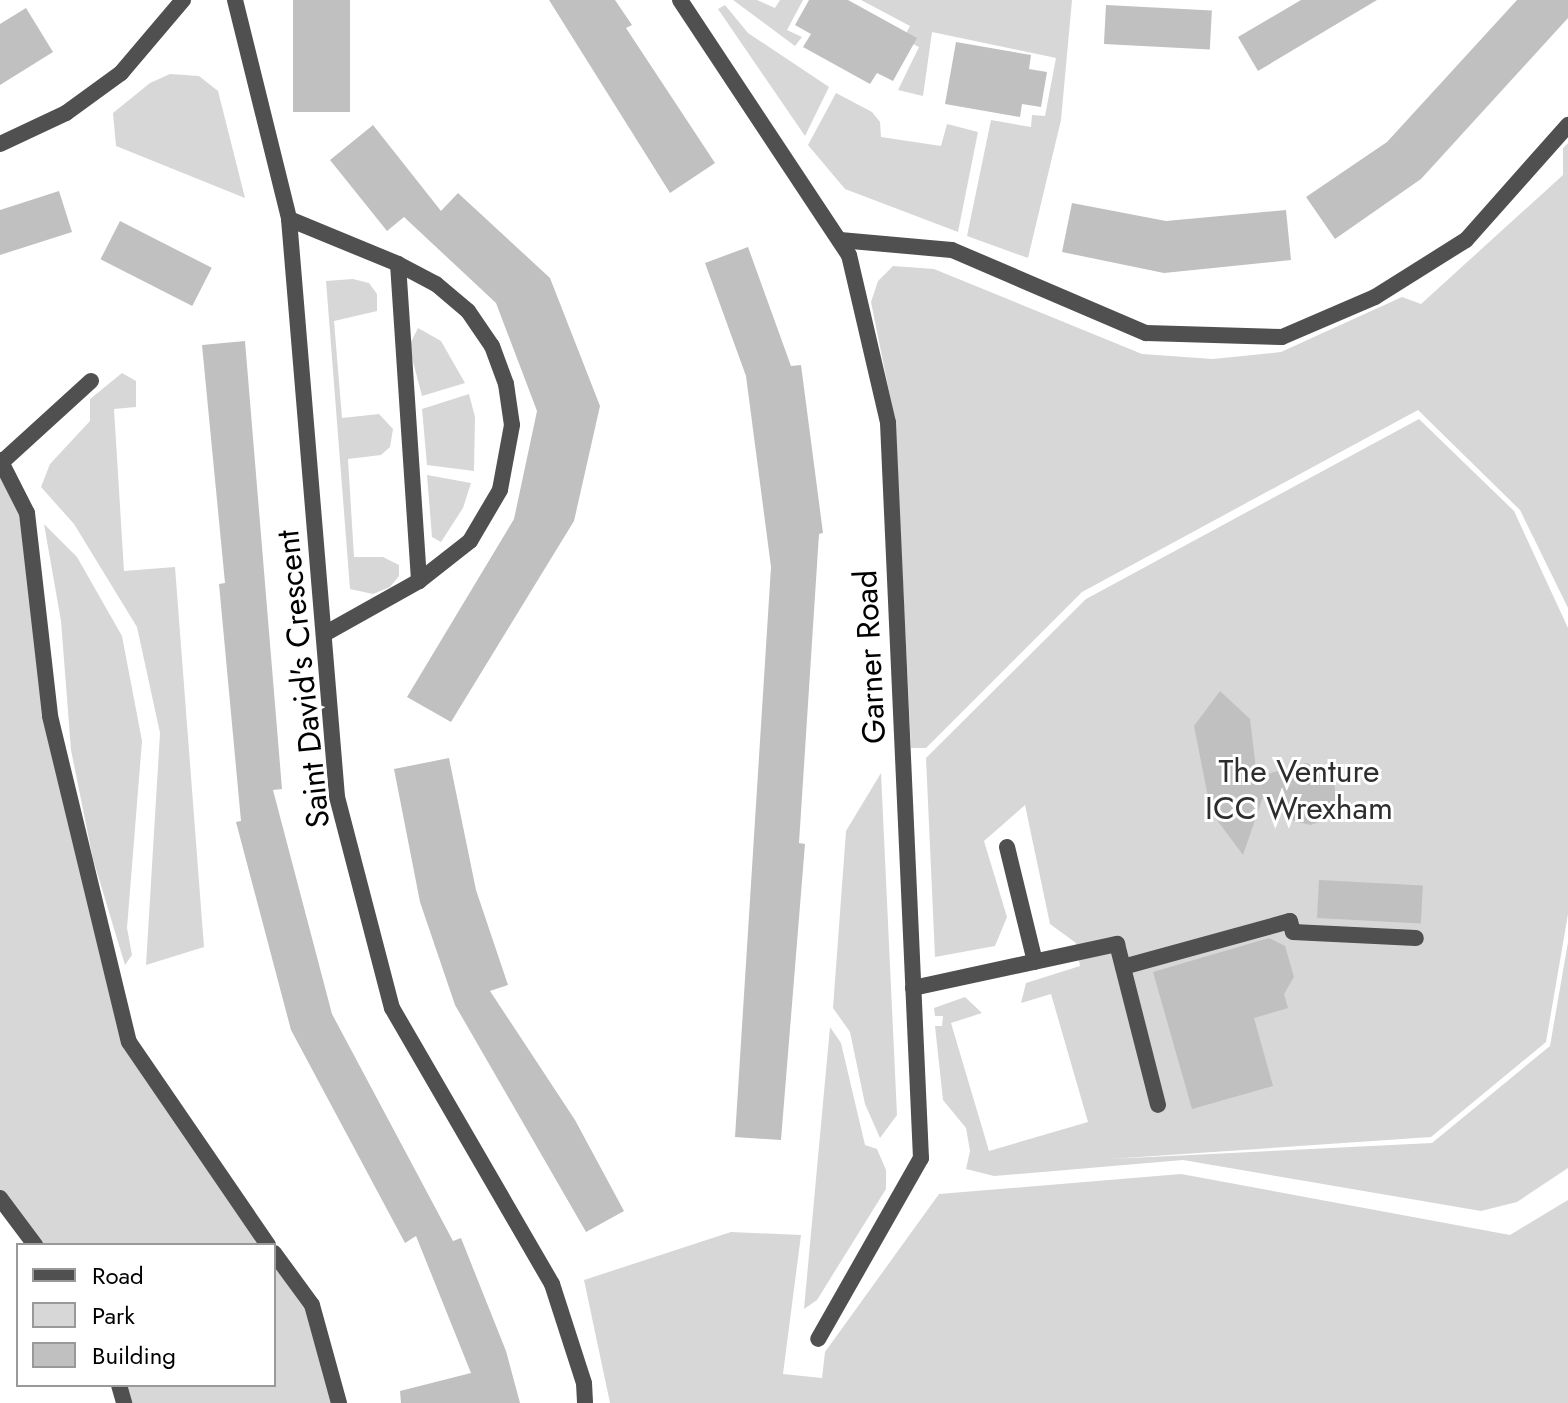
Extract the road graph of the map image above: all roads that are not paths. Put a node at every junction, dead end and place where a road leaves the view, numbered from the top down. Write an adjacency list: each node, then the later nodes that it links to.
1 (183, 0): 5 (street)
2 (235, 0): 6 (street, Saint David's Crescent)
3 (680, 0): 7 (street, Garner Road)
4 (1568, 125): 7 (street)
5 (0, 144)
6 (289, 219): 8 (street); 12 (street, Saint David's Crescent)
7 (840, 240): 17 (street, Garner Road)
8 (398, 264): 11 (street); 11 (street)
9 (91, 381): 10 (street)
10 (2, 461): 21 (street)
11 (419, 581): 12 (street)
12 (324, 634): 25 (street, Saint David's Crescent)
13 (1007, 847): 15 (street)
14 (1416, 938): 16 (street)
15 (1035, 962): 16 (street); 17 (street)
16 (1123, 967): 18 (street)
17 (913, 988): 23 (street, Garner Road)
18 (1158, 1105)
19 (0, 1198): 20 (street)
20 (34, 1243)
21 (267, 1243)
22 (276, 1256): 24 (street)
23 (818, 1339)
24 (339, 1403)
25 (585, 1403)

